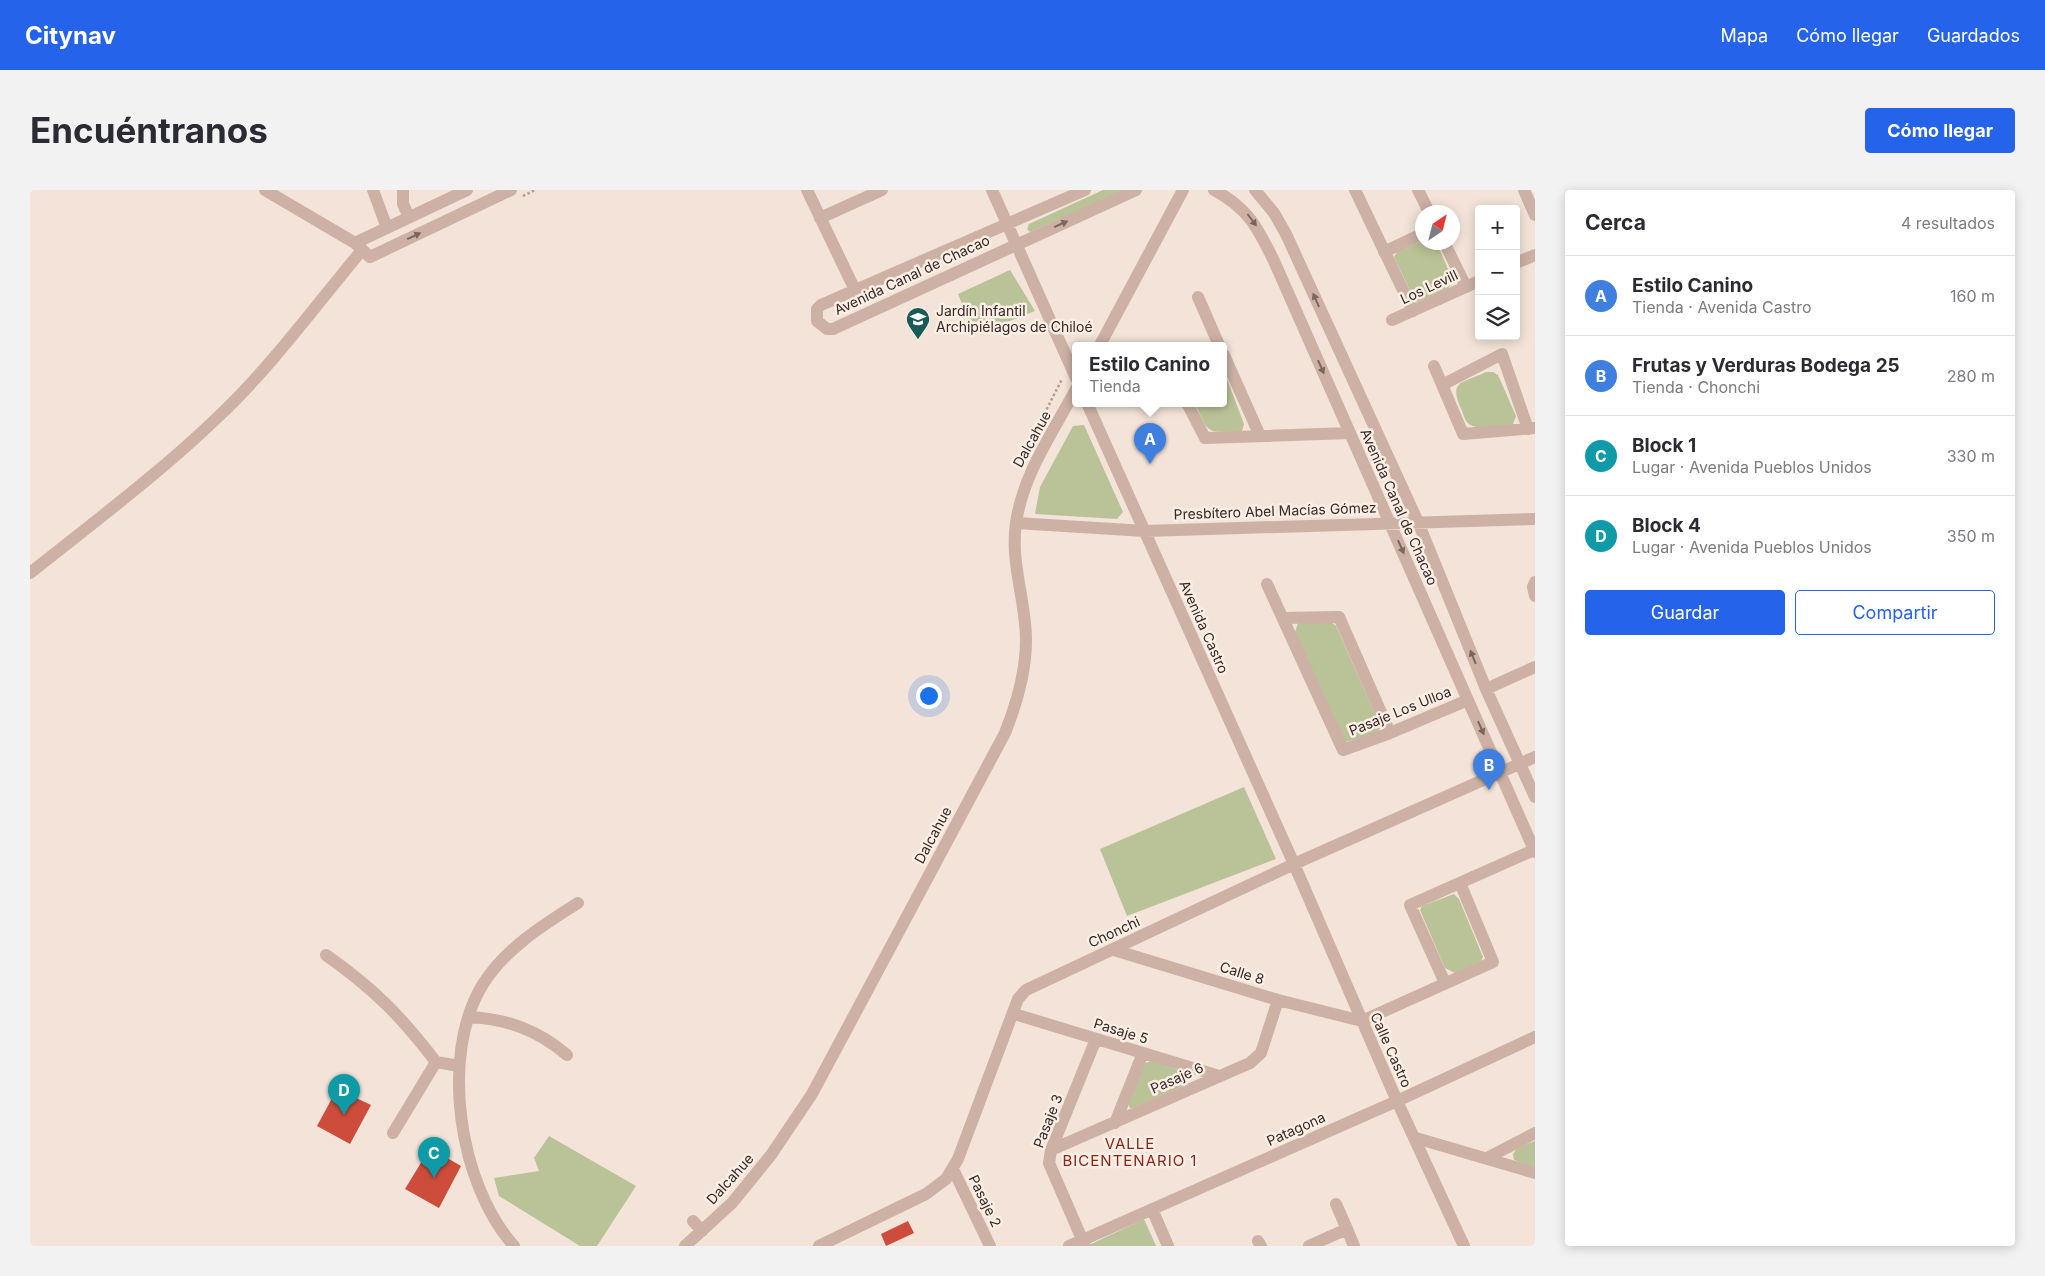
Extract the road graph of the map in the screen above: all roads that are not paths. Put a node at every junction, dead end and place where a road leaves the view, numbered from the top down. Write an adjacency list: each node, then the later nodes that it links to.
1 (265, 190): 25 (street)
2 (373, 190): 22 (street)
3 (403, 190): 19 (street)
4 (466, 190): 19 (street)
5 (511, 190): 25 (street, one-way to 5)
6 (807, 190): 20 (street)
7 (882, 190): 20 (street)
8 (992, 190): 21 (street)
9 (1085, 190): 21 (street, Avenida Canal de Chacao)
10 (1136, 190): 24 (street, Avenida Canal de Chacao, one-way to 10)
11 (1183, 190): 37 (street)
12 (1214, 190): 46 (street, Avenida Canal de Chacao, one-way to 46)
13 (1255, 190): 50 (street, Avenida Canal de Chacao, one-way to 13)
14 (1355, 190): 27 (street)
15 (1418, 190): 17 (street)
16 (1524, 190): 18 (street)
17 (1426, 205)
18 (1535, 214)
19 (409, 217): 22 (street)
20 (820, 218): 32 (street)
21 (1008, 226): 24 (street); 32 (street, Avenida Canal de Chacao)
22 (387, 228): 25 (street)
23 (1415, 237): 27 (street)
24 (1016, 244): 32 (street, Avenida Canal de Chacao); 40 (street)
25 (362, 250): 53 (street)
26 (1448, 250): 31 (street)
27 (1384, 252): 34 (street)
28 (1535, 255): 29 (street)
29 (1520, 261)
30 (1475, 283): 31 (street, Los Levill)
31 (1466, 287): 34 (street, Los Levill)
32 (855, 290)
33 (1198, 297): 36 (street)
34 (1413, 311): 35 (street, Los Levill)
35 (1392, 320)
36 (1217, 340)
37 (1102, 342)
38 (1227, 362): 47 (street)
39 (1434, 366): 41 (street)
40 (1072, 369)
41 (1442, 385): 45 (street); 45 (street)
42 (1072, 396): 51 (street, Dalcahue)
43 (1090, 407): 52 (street, Avenida Castro)
44 (1189, 407): 47 (street)
45 (1532, 428)
46 (1350, 433): 47 (street); 49 (street, Avenida Canal de Chacao)
47 (1260, 436)
48 (1535, 518): 50 (street, Presbítero Abel Macías Gómez)
49 (1390, 522): 50 (street, Presbítero Abel Macías Gómez); 52 (street, Presbítero Abel Macías Gómez); 58 (street, Avenida Canal de Chacao, one-way to 58)
50 (1418, 522): 57 (street, Avenida Canal de Chacao, one-way to 50)
51 (1016, 523): 52 (street, Presbítero Abel Macías Gómez); 96 (street, Dalcahue)
52 (1145, 530): 65 (street, Avenida Castro)
53 (30, 573)
54 (1267, 584): 55 (street)
55 (1284, 618): 59 (street); 59 (street, Pasaje Los Ulloa)
56 (1535, 667): 57 (street)
57 (1486, 689): 61 (street, Avenida Canal de Chacao)
58 (1468, 700): 59 (street, Pasaje Los Ulloa); 62 (street, Avenida Canal de Chacao, one-way to 62)
59 (1390, 733)
60 (1535, 757): 61 (street, Chonchi)
61 (1520, 764): 62 (street, Chonchi); 63 (street, Avenida Canal de Chacao)
62 (1501, 773): 64 (street, Avenida Canal de Chacao); 65 (street, Chonchi)
63 (1535, 797)
64 (1535, 851): 66 (street)
65 (1294, 864): 68 (street, Chonchi); 74 (street, Calle Castro)
66 (1460, 883): 70 (street); 70 (street)
67 (578, 903): 73 (street)
68 (1114, 950): 71 (street, Calle 8); 72 (street, Chonchi)
69 (326, 956): 79 (street)
70 (1445, 983): 74 (street)
71 (1278, 1000): 74 (street, Calle 8); 81 (street, Pasaje 6)
72 (1014, 1014): 76 (street, Pasaje 5); 89 (street, Chonchi)
73 (469, 1017): 78 (street); 80 (street)
74 (1362, 1021): 82 (street, Calle Castro)
75 (1535, 1037): 82 (street, Patagona)
76 (1096, 1039): 77 (street, Pasaje 5); 87 (street, Pasaje 3)
77 (1142, 1053): 81 (street, Pasaje 5); 83 (street)
78 (567, 1055)
79 (436, 1062): 80 (street); 84 (street)
80 (459, 1066): 95 (street)
81 (1219, 1076): 83 (street, Pasaje 6)
82 (1397, 1101): 86 (street, Calle Castro); 92 (street, Patagona)
83 (1116, 1123): 87 (street, Pasaje 6)
84 (394, 1133)
85 (1535, 1133): 88 (street)
86 (1416, 1138): 88 (street); 103 (street, Calle Castro)
87 (1052, 1150): 94 (street, Pasaje 3)
88 (1487, 1158): 90 (street)
89 (953, 1169): 97 (street, Chonchi); 98 (street, Pasaje 2)
90 (1535, 1173)
91 (1336, 1204): 93 (street)
92 (1152, 1210): 94 (street, Patagona); 100 (street)
93 (1347, 1229): 101 (street); 102 (street)
94 (1084, 1243): 99 (street, Patagona)
95 (514, 1246)
96 (685, 1246)
97 (818, 1246)
98 (990, 1246)
99 (1069, 1246)
100 (1168, 1246)
101 (1309, 1246)
102 (1354, 1246)
103 (1464, 1246)

